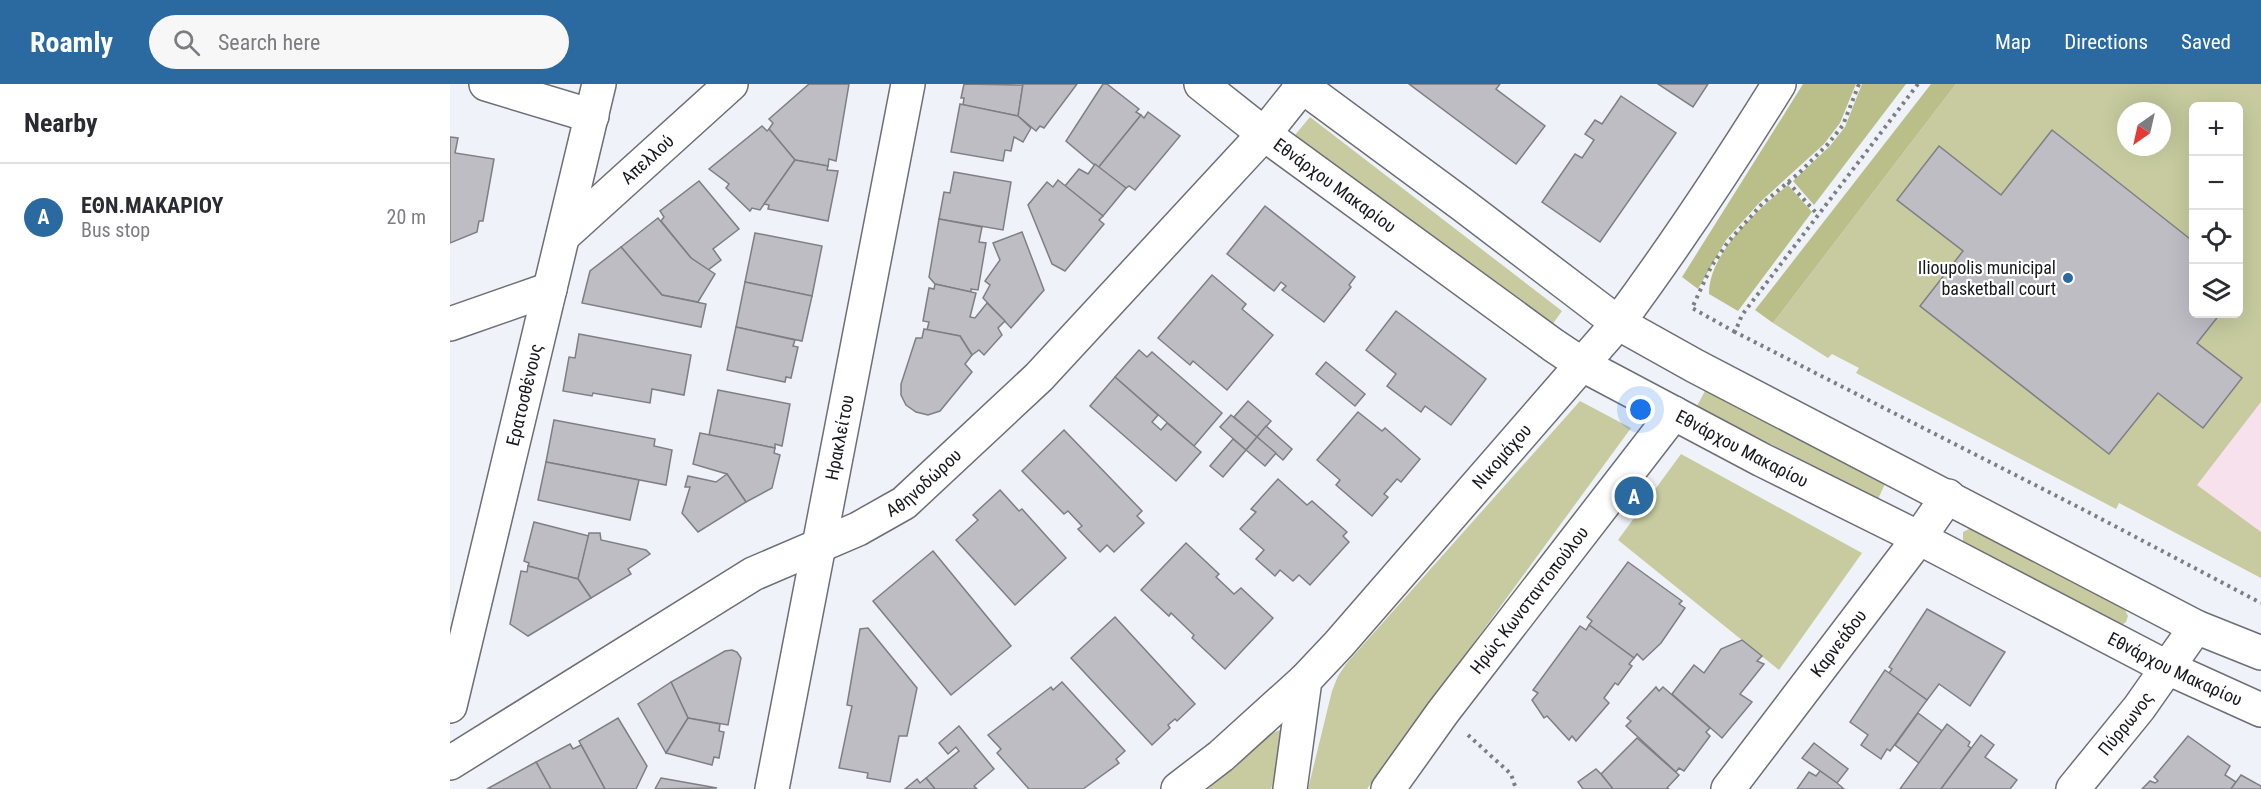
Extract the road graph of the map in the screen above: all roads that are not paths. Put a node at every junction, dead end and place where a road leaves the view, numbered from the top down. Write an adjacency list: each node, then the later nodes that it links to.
1 (486, 84): 8 (street)
2 (599, 84): 8 (street, Ερατοσθένους)
3 (732, 84): 10 (street, Απελλού)
4 (908, 84): 18 (street, Ηρακλείτου)
5 (1201, 84): 9 (street, Εθνάρχου Μακαρίου)
6 (1779, 84): 12 (street, Νικομάχου)
7 (1302, 85): 9 (street, Αθηνοδώρου); 12 (street)
8 (592, 116): 10 (street, Ερατοσθένους)
9 (1264, 134): 14 (street, Εθνάρχου Μακαρίου); 18 (street, Αθηνοδώρου)
10 (563, 236): 11 (street, Ερατοσθένους)
11 (550, 289): 13 (street); 23 (street, Ερατοσθένους)
12 (1618, 323): 14 (street, Νικομάχου); 16 (street)
13 (450, 324)
14 (1583, 365): 15 (street, Εθνάρχου Μακαρίου); 22 (street, Νικομάχου)
15 (1674, 413): 17 (street, Εθνάρχου Μακαρίου); 29 (street, Ηρώς Κωνσταντοπούλου)
16 (1948, 496): 17 (street, Καρνεάδου); 19 (street)
17 (1918, 538): 21 (street, Εθνάρχου Μακαρίου); 30 (street, Καρνεάδου)
18 (820, 545): 25 (street, Αθηνοδώρου); 26 (street, Ηρακλείτου)
19 (2196, 627): 20 (street); 21 (street, Πύρρωνος)
20 (2261, 653)
21 (2168, 668): 24 (street, Εθνάρχου Μακαρίου); 31 (street, Πύρρωνος)
22 (1305, 680): 27 (street, Νικομάχου); 28 (street)
23 (450, 706)
24 (2261, 710)
25 (450, 762)
26 (772, 789)
27 (1178, 789)
28 (1290, 789)
29 (1388, 789)
30 (1728, 789)
31 (2073, 789)

